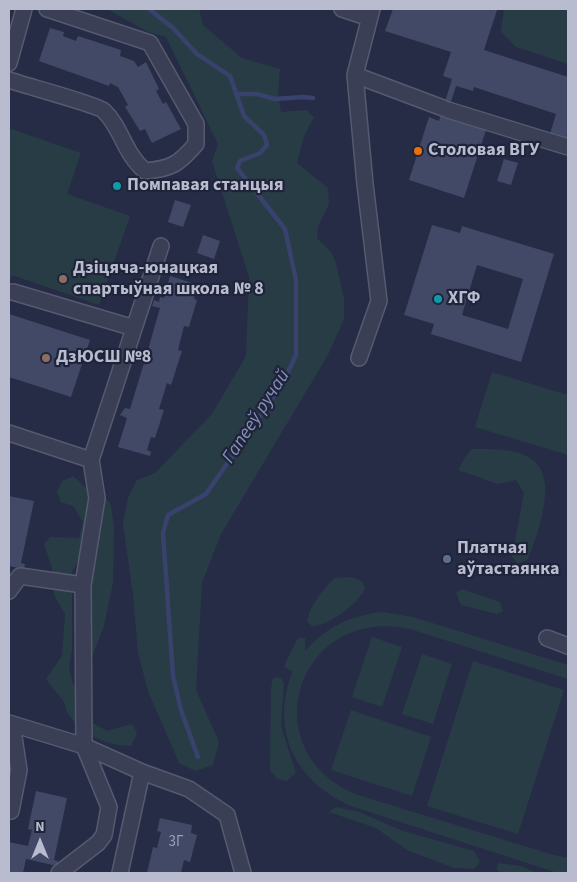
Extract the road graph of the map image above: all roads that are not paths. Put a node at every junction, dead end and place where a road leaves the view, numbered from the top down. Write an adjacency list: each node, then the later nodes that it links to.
1 (24, 9): 5 (lane)
2 (47, 9): 7 (lane)
3 (342, 9): 4 (lane)
4 (371, 13): 6 (lane)
5 (9, 62)
6 (355, 75): 8 (lane); 12 (lane)
7 (9, 80)
8 (568, 147)
9 (161, 246): 11 (lane)
10 (13, 292): 11 (lane)
11 (134, 328): 14 (lane)
12 (359, 358)
13 (9, 433): 14 (lane)
14 (91, 460): 15 (lane)
15 (83, 585): 16 (lane); 20 (lane)
16 (9, 591)
17 (547, 638): 18 (lane)
18 (568, 646)
19 (10, 724): 20 (lane); 22 (lane)
20 (84, 746): 21 (lane); 23 (lane)
21 (142, 772): 24 (lane); 25 (lane)
22 (11, 811)
23 (59, 873)
24 (120, 873)
25 (243, 873)

